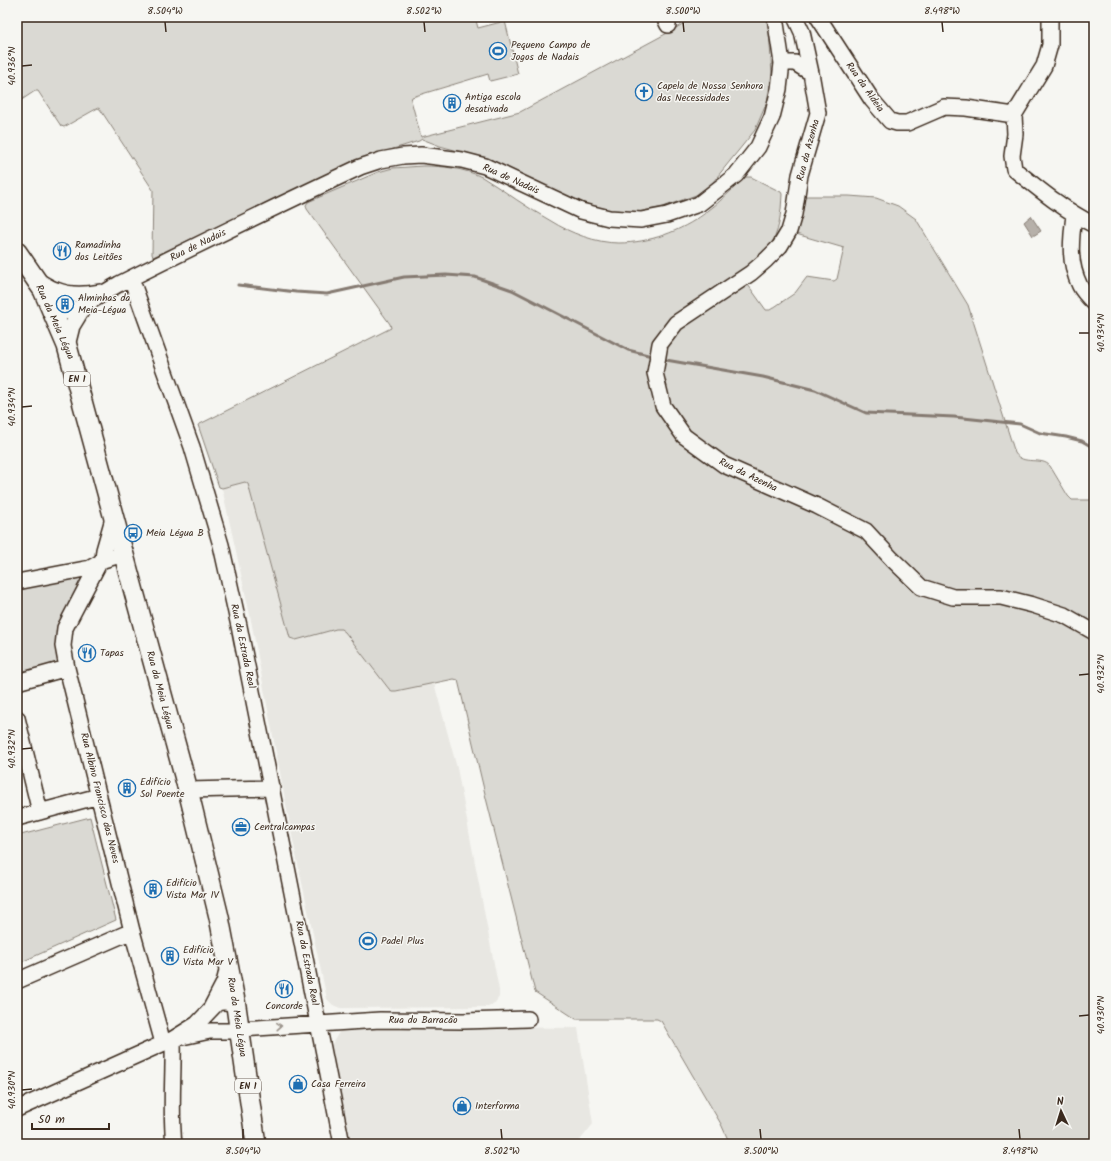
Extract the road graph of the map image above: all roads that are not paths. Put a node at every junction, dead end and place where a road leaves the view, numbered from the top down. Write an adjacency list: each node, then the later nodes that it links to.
1 (775, 17): 5 (street, Rua de Nadais)
2 (795, 17): 6 (street, Rua da Azenha)
3 (818, 17): 7 (street, Rua da Aldeia)
4 (1050, 17): 7 (street)
5 (782, 64): 6 (street); 11 (street, Rua de Nadais)
6 (811, 73): 22 (street, Rua da Azenha)
7 (1014, 115): 8 (street)
8 (1074, 215): 9 (street); 14 (street)
9 (1094, 225)
10 (17, 252): 12 (main road, Rua da Meia Légua / EN 1)
11 (131, 278): 13 (street, Rua de Nadais); 26 (street, Rua da Estrada Real)
12 (36, 280): 13 (street, Rua de Nadais); 15 (main road, Rua da Meia Légua / EN 1)
13 (83, 299): 15 (street, Rua de Nadais); 16 (street)
14 (1094, 303)
15 (50, 306): 16 (main road, Rua da Meia Légua / EN 1)
16 (67, 346): 17 (main road, Rua da Meia Légua / EN 1)
17 (114, 515): 18 (main road, Rua da Meia Légua / EN 1); 19 (street, Rua Albino Francisco das Neves)
18 (123, 549): 19 (street); 20 (main road, Rua da Meia Légua / EN 1)
19 (102, 558): 20 (street); 21 (street); 23 (street, Rua Albino Francisco das Neves)
20 (130, 578): 27 (main road, Rua da Meia Légua / EN 1)
21 (17, 582)
22 (1094, 632)
23 (67, 668): 24 (street); 28 (street, Rua Albino Francisco das Neves)
24 (17, 682)
25 (17, 718): 29 (street)
26 (272, 788): 27 (street); 37 (street, Rua da Estrada Real)
27 (188, 790): 32 (main road, Rua da Meia Légua / EN 1)
28 (100, 796): 29 (street); 31 (street, Rua Albino Francisco das Neves)
29 (40, 812): 30 (street)
30 (17, 818)
31 (132, 931): 33 (street); 39 (street, Rua Albino Francisco das Neves)
32 (228, 967): 34 (main road, Rua da Meia Légua / EN 1); 35 (street)
33 (17, 981)
34 (236, 1006): 35 (street); 38 (main road, Rua da Meia Légua / EN 1)
35 (211, 1009): 38 (street); 39 (street)
36 (528, 1019): 37 (street, Rua do Barracão)
37 (318, 1023): 38 (street, one-way to 37); 43 (street, Rua da Estrada Real)
38 (235, 1030): 39 (street); 42 (main road, Rua da Meia Légua / EN 1)
39 (168, 1041): 40 (street); 41 (street, Rua Albino Francisco das Neves)
40 (17, 1109)
41 (174, 1144)
42 (256, 1144)
43 (342, 1144)

